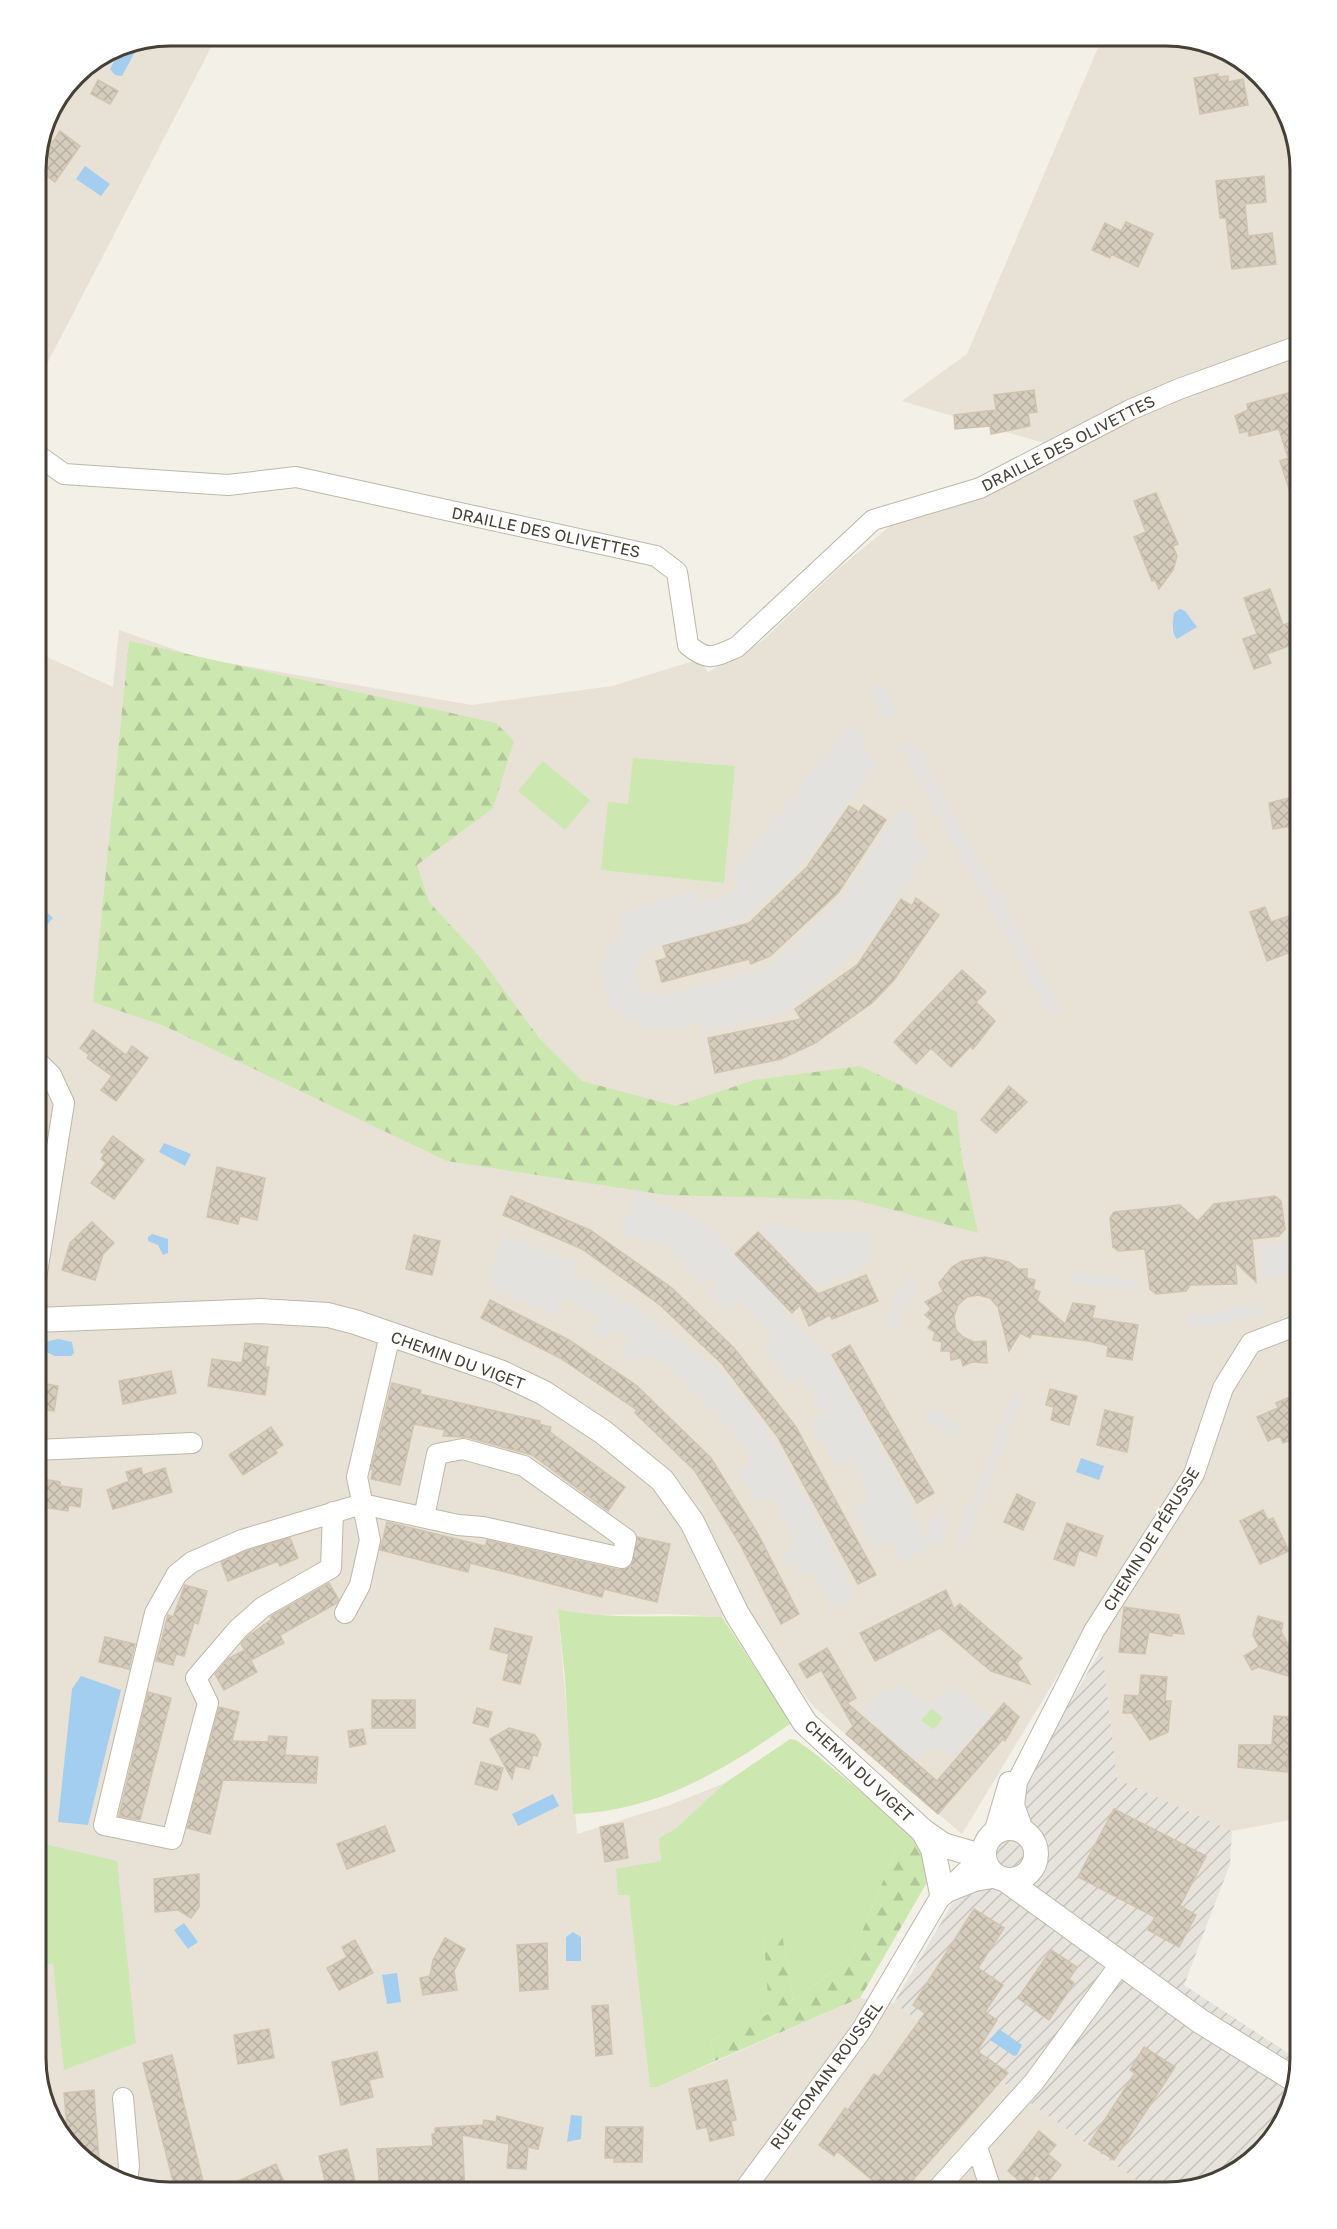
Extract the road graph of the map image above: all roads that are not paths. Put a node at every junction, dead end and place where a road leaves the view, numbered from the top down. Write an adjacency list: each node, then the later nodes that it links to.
1 (1291, 349): 2 (street, DRAILLE DES OLIVETTES)
2 (47, 462)
3 (47, 1071): 4 (street)
4 (46, 1214)
5 (46, 1320): 7 (street, CHEMIN DU VIGET)
6 (1291, 1328): 14 (street, CHEMIN DE PÉRUSSE)
7 (390, 1335): 10 (street); 16 (street, CHEMIN DU VIGET)
8 (192, 1443): 9 (street)
9 (46, 1450)
10 (362, 1504): 11 (street); 12 (street); 13 (street)
11 (333, 1512): 11 (street)
12 (424, 1517): 12 (street)
13 (345, 1613)
14 (1050, 1716): 15 (street, CHEMIN DE PÉRUSSE); 17 (street, CHEMIN DE PÉRUSSE)
15 (1023, 1830): 17 (street); 18 (street)
16 (923, 1831): 17 (street); 19 (street)
17 (992, 1858): 18 (street); 19 (street, RUE ROMAIN ROUSSEL); 20 (street)
18 (1033, 1866): 20 (street)
19 (942, 1894): 26 (street, RUE ROMAIN ROUSSEL)
20 (1050, 1911): 21 (street)
21 (1121, 1963): 22 (street); 24 (street)
22 (1289, 2075)
23 (123, 2098): 25 (street)
24 (977, 2147): 27 (street); 28 (street)
25 (128, 2175)
26 (750, 2182)
27 (944, 2182)
28 (988, 2182)

